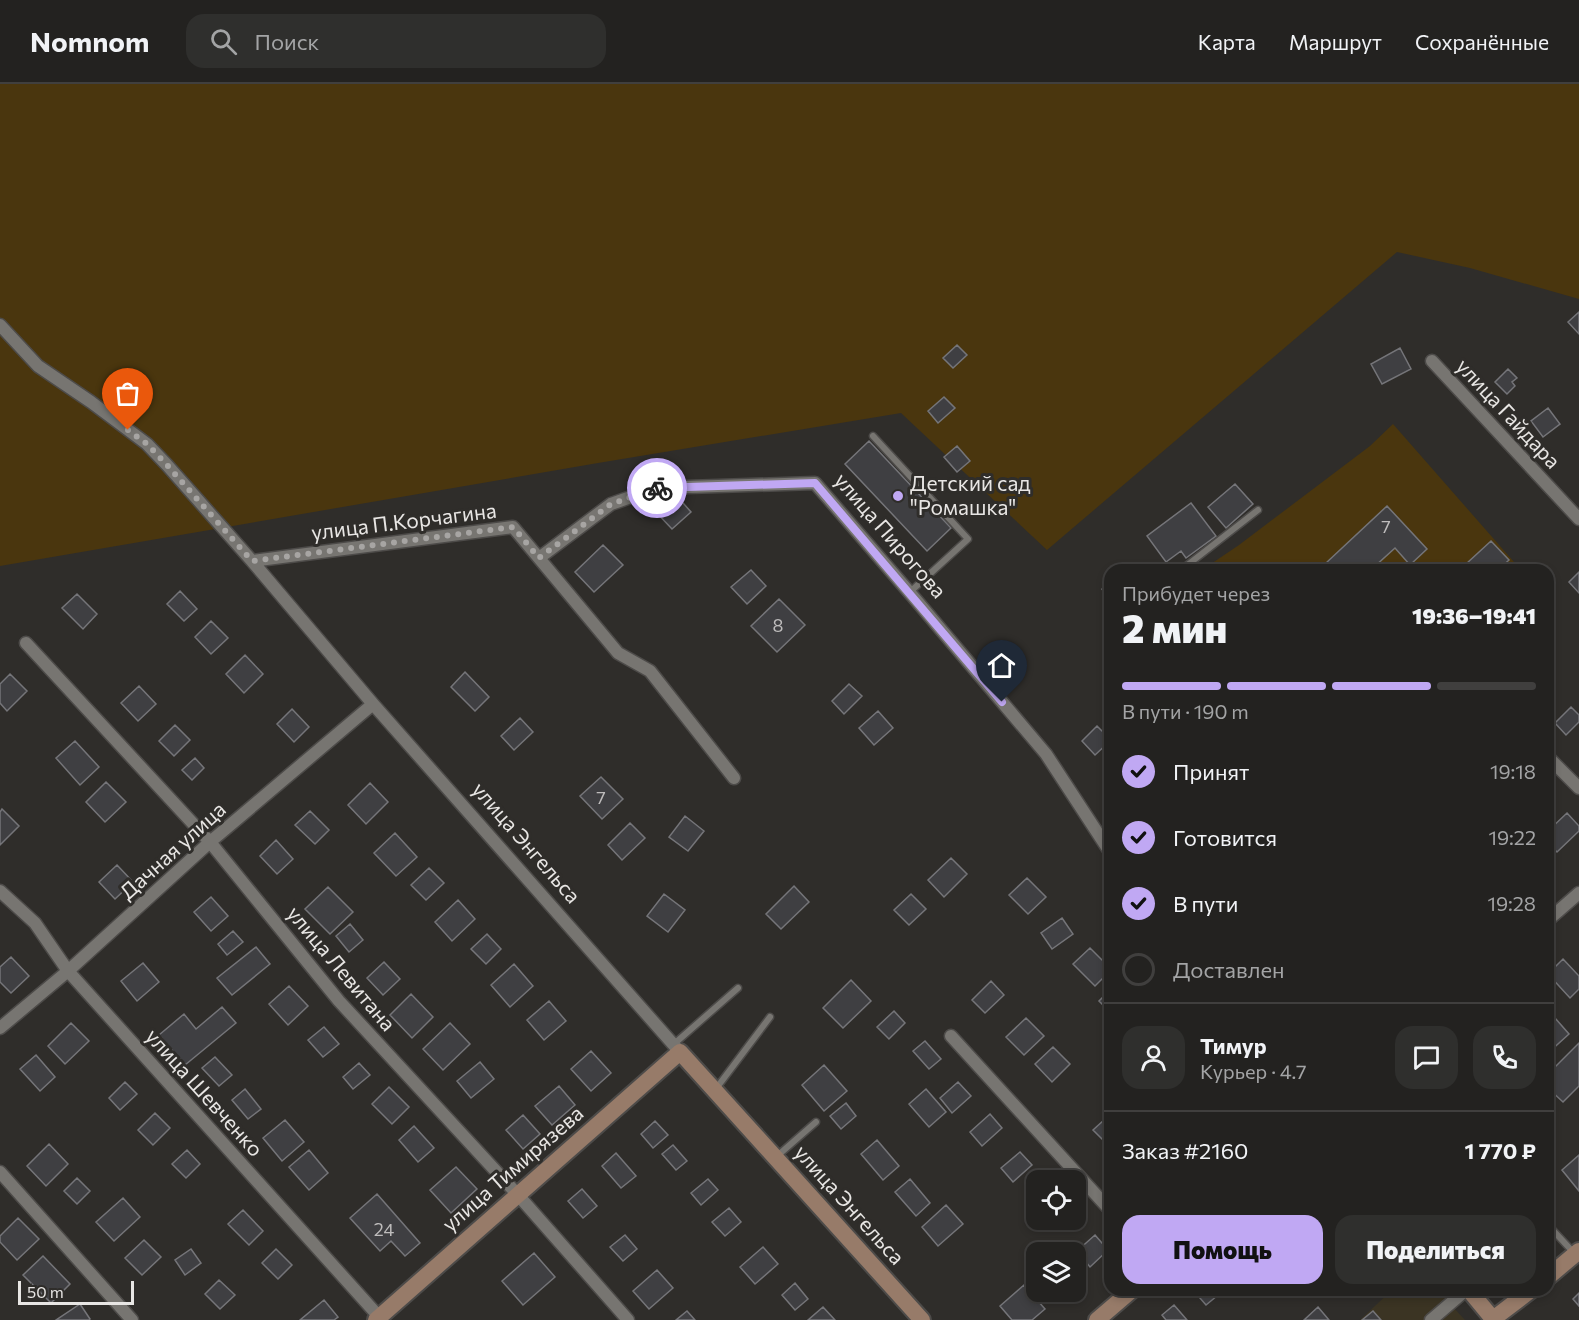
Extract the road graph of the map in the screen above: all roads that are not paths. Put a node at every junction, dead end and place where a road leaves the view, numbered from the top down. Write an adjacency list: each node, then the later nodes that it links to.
1 (0, 325): 7 (street, улица Энгельса)
2 (1432, 362): 5 (street, улица Гайдара)
3 (873, 436): 9 (lane)
4 (1258, 510): 8 (lane)
5 (1579, 519)
6 (539, 558): 7 (street, улица П.Корчагина); 9 (street, улица Пирогова); 13 (street, улица П.Корчагина)
7 (252, 561): 11 (street, улица Энгельса)
8 (1189, 564)
9 (910, 592): 16 (street, улица Пирогова)
10 (26, 643): 15 (street, улица Левитана)
11 (373, 704): 15 (street, Дачная улица); 25 (street, улица Энгельса)
12 (1554, 763): 14 (street)
13 (734, 778)
14 (1579, 788)
15 (210, 842): 20 (street, Дачная улица); 30 (street, улица Левитана)
16 (1104, 843)
17 (0, 891): 20 (street, улица Шевченко)
18 (1579, 893): 19 (street)
19 (1554, 915)
20 (68, 971): 23 (street, Дачная улица); 39 (street, улица Шевченко)
21 (738, 988): 25 (lane)
22 (770, 1017): 26 (lane)
23 (0, 1028)
24 (951, 1036): 31 (street)
25 (677, 1048): 26 (street, улица Энгельса); 30 (street, улица Тимирязева)
26 (715, 1090): 28 (street, улица Энгельса)
27 (816, 1122): 28 (lane)
28 (775, 1157): 42 (street, улица Энгельса)
29 (0, 1173): 40 (street)
30 (518, 1195): 39 (street, улица Тимирязева); 41 (street, улица Левитана)
31 (1104, 1203)
32 (1554, 1231): 33 (lane)
33 (1577, 1253): 34 (street)
34 (1554, 1271)
35 (1125, 1296): 43 (street)
36 (1460, 1296): 44 (street)
37 (1472, 1296): 45 (street)
38 (1523, 1296): 45 (street)
39 (380, 1319)
40 (132, 1320)
41 (628, 1320)
42 (922, 1320)
43 (1097, 1320)
44 (1431, 1320)
45 (1493, 1320)

